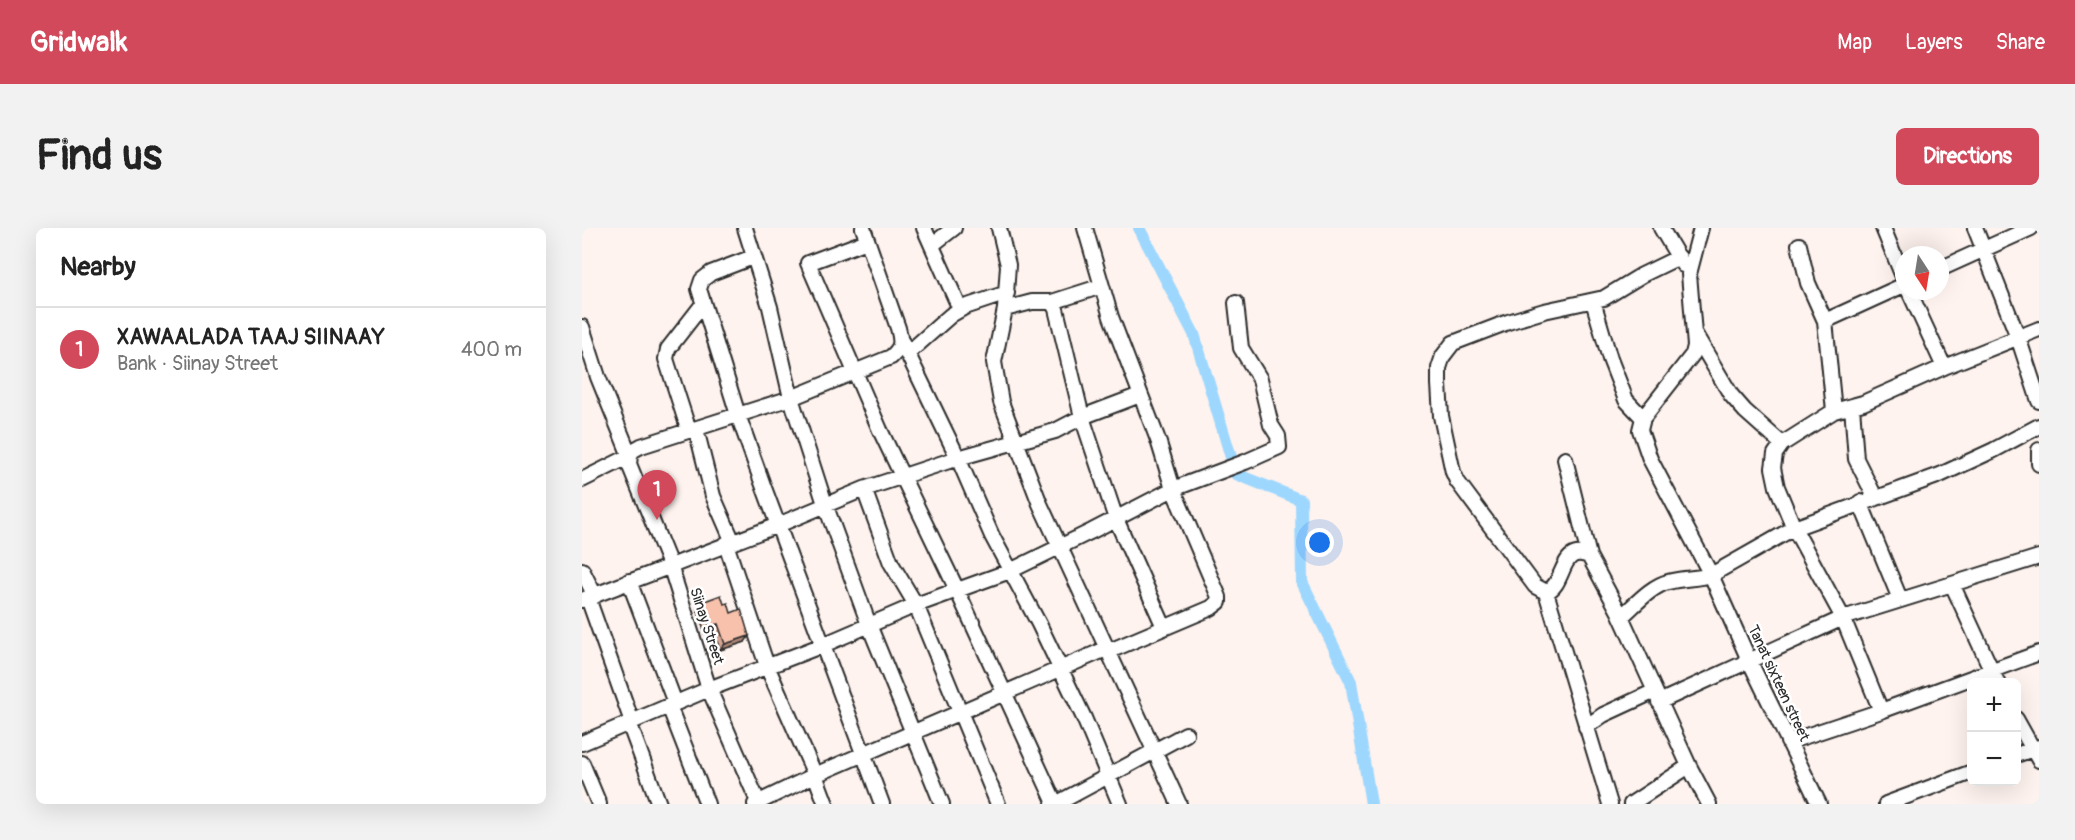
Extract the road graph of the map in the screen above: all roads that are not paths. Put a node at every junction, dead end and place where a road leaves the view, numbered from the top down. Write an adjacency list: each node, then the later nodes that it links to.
1 (745, 228): 15 (street)
2 (924, 228): 12 (street)
3 (954, 228): 12 (street)
4 (999, 228): 22 (street)
5 (1085, 228): 20 (street)
6 (1661, 228): 16 (street)
7 (1701, 228): 19 (street)
8 (1883, 228): 17 (street)
9 (1975, 228): 14 (street)
10 (2031, 228): 14 (street)
11 (865, 234): 35 (street); 37 (street)
12 (932, 245): 28 (street)
13 (1799, 245): 30 (street)
14 (1983, 249): 18 (street); 34 (street)
15 (753, 257): 27 (street); 39 (street)
16 (1679, 257): 19 (street); 24 (street)
17 (1895, 257)
18 (1949, 264)
19 (1689, 274): 33 (street)
20 (1102, 286): 25 (street); 38 (street)
21 (1895, 289): 30 (street)
22 (1007, 292): 28 (street); 29 (street)
23 (1914, 300): 36 (street)
24 (1593, 301): 45 (street); 76 (street)
25 (1052, 302): 29 (street); 44 (street)
26 (1236, 303): 58 (street)
27 (703, 304): 43 (street); 47 (street)
28 (960, 309): 35 (street)
29 (1005, 309): 48 (street)
30 (1825, 321): 42 (street)
31 (582, 327): 51 (street, Siinay Street)
32 (2039, 329): 34 (street)
33 (1694, 333): 45 (street); 49 (street)
34 (2019, 337): 36 (street); 40 (street)
35 (904, 348): 37 (street); 52 (street)
36 (1944, 367): 41 (street)
37 (856, 373): 39 (street); 55 (street)
38 (1140, 394): 44 (street); 58 (street)
39 (791, 398): 43 (street); 61 (street)
40 (2039, 401)
41 (1852, 406): 42 (street); 59 (street)
42 (1834, 411): 49 (street)
43 (738, 415): 47 (street); 63 (street)
44 (1082, 417): 48 (street); 62 (street)
45 (1643, 418): 72 (street, Tanat sixteen street)
46 (2039, 426): 59 (street)
47 (693, 430): 51 (street); 65 (street)
48 (1017, 442): 52 (street); 66 (street)
49 (1782, 444): 64 (street)
50 (2039, 450): 54 (street)
51 (630, 456): 56 (street); 69 (street, Siinay Street)
52 (958, 458): 55 (street); 71 (street)
53 (1565, 459): 67 (street)
54 (2039, 464)
55 (902, 476): 57 (street); 75 (street)
56 (582, 480)
57 (864, 489): 61 (street); 79 (street)
58 (1173, 489): 62 (street); 83 (street)
59 (1875, 497): 60 (street)
60 (1860, 502): 64 (street); 78 (street)
61 (825, 504): 63 (street); 82 (street)
62 (1116, 519): 66 (street); 83 (street)
63 (778, 525): 65 (street); 84 (street)
64 (1794, 528): 72 (street); 81 (street)
65 (729, 543): 69 (street); 88 (street)
66 (1060, 546): 71 (street); 85 (street)
67 (1588, 556): 76 (street); 80 (street)
68 (2039, 557): 74 (street)
69 (670, 565): 73 (street); 91 (street, Siinay Street)
70 (582, 570): 77 (street)
71 (1010, 571): 75 (street); 89 (street)
72 (1711, 574): 80 (street); 87 (street, Tanat sixteen street)
73 (629, 581): 77 (street); 94 (street)
74 (1952, 584): 78 (street); 90 (street)
75 (957, 590): 79 (street); 92 (street)
76 (1545, 592): 98 (street)
77 (588, 598): 97 (street)
78 (1900, 599): 81 (street)
79 (916, 605): 82 (street); 96 (street)
80 (1621, 617): 93 (street)
81 (1843, 618): 87 (street); 95 (street)
82 (869, 625): 84 (street); 100 (street)
83 (1164, 627): 85 (street)
84 (823, 645): 88 (street); 107 (street)
85 (1107, 650): 89 (street); 104 (street)
86 (2039, 653): 90 (street)
87 (1749, 660): 93 (street); 103 (street, Tanat sixteen street)
88 (767, 666): 91 (street); 111 (street)
89 (1060, 669): 92 (street); 112 (street)
90 (1994, 677): 95 (street)
91 (709, 689): 94 (street); 116 (street, Siinay Street)
92 (1004, 693): 96 (street); 121 (street)
93 (1657, 696): 98 (street); 109 (street)
94 (672, 705): 97 (street); 115 (street)
95 (1881, 711): 103 (street)
96 (960, 712): 100 (street); 120 (street)
97 (631, 722): 102 (street); 114 (street)
98 (1586, 727): 124 (street)
99 (2021, 727): 105 (street)
100 (913, 733): 107 (street); 119 (street)
101 (1186, 734): 104 (street)
102 (582, 741)
103 (1788, 742): 127 (street, Tanat sixteen street)
104 (1154, 752): 112 (street); 123 (street)
105 (2037, 752): 106 (street)
106 (2021, 754)
107 (865, 755): 111 (street); 118 (street)
108 (582, 763): 113 (street)
109 (1689, 766): 125 (street); 126 (street)
110 (1967, 774): 128 (street)
111 (815, 775): 116 (street); 117 (street)
112 (1108, 775): 121 (street); 122 (street)
113 (599, 804)
114 (659, 804)
115 (707, 804)
116 (757, 804)
117 (826, 804)
118 (882, 804)
119 (942, 804)
120 (998, 804)
121 (1055, 804)
122 (1120, 804)
123 (1179, 804)
124 (1610, 804)
125 (1631, 804)
126 (1709, 804)
127 (1819, 804)
128 (1886, 804)

